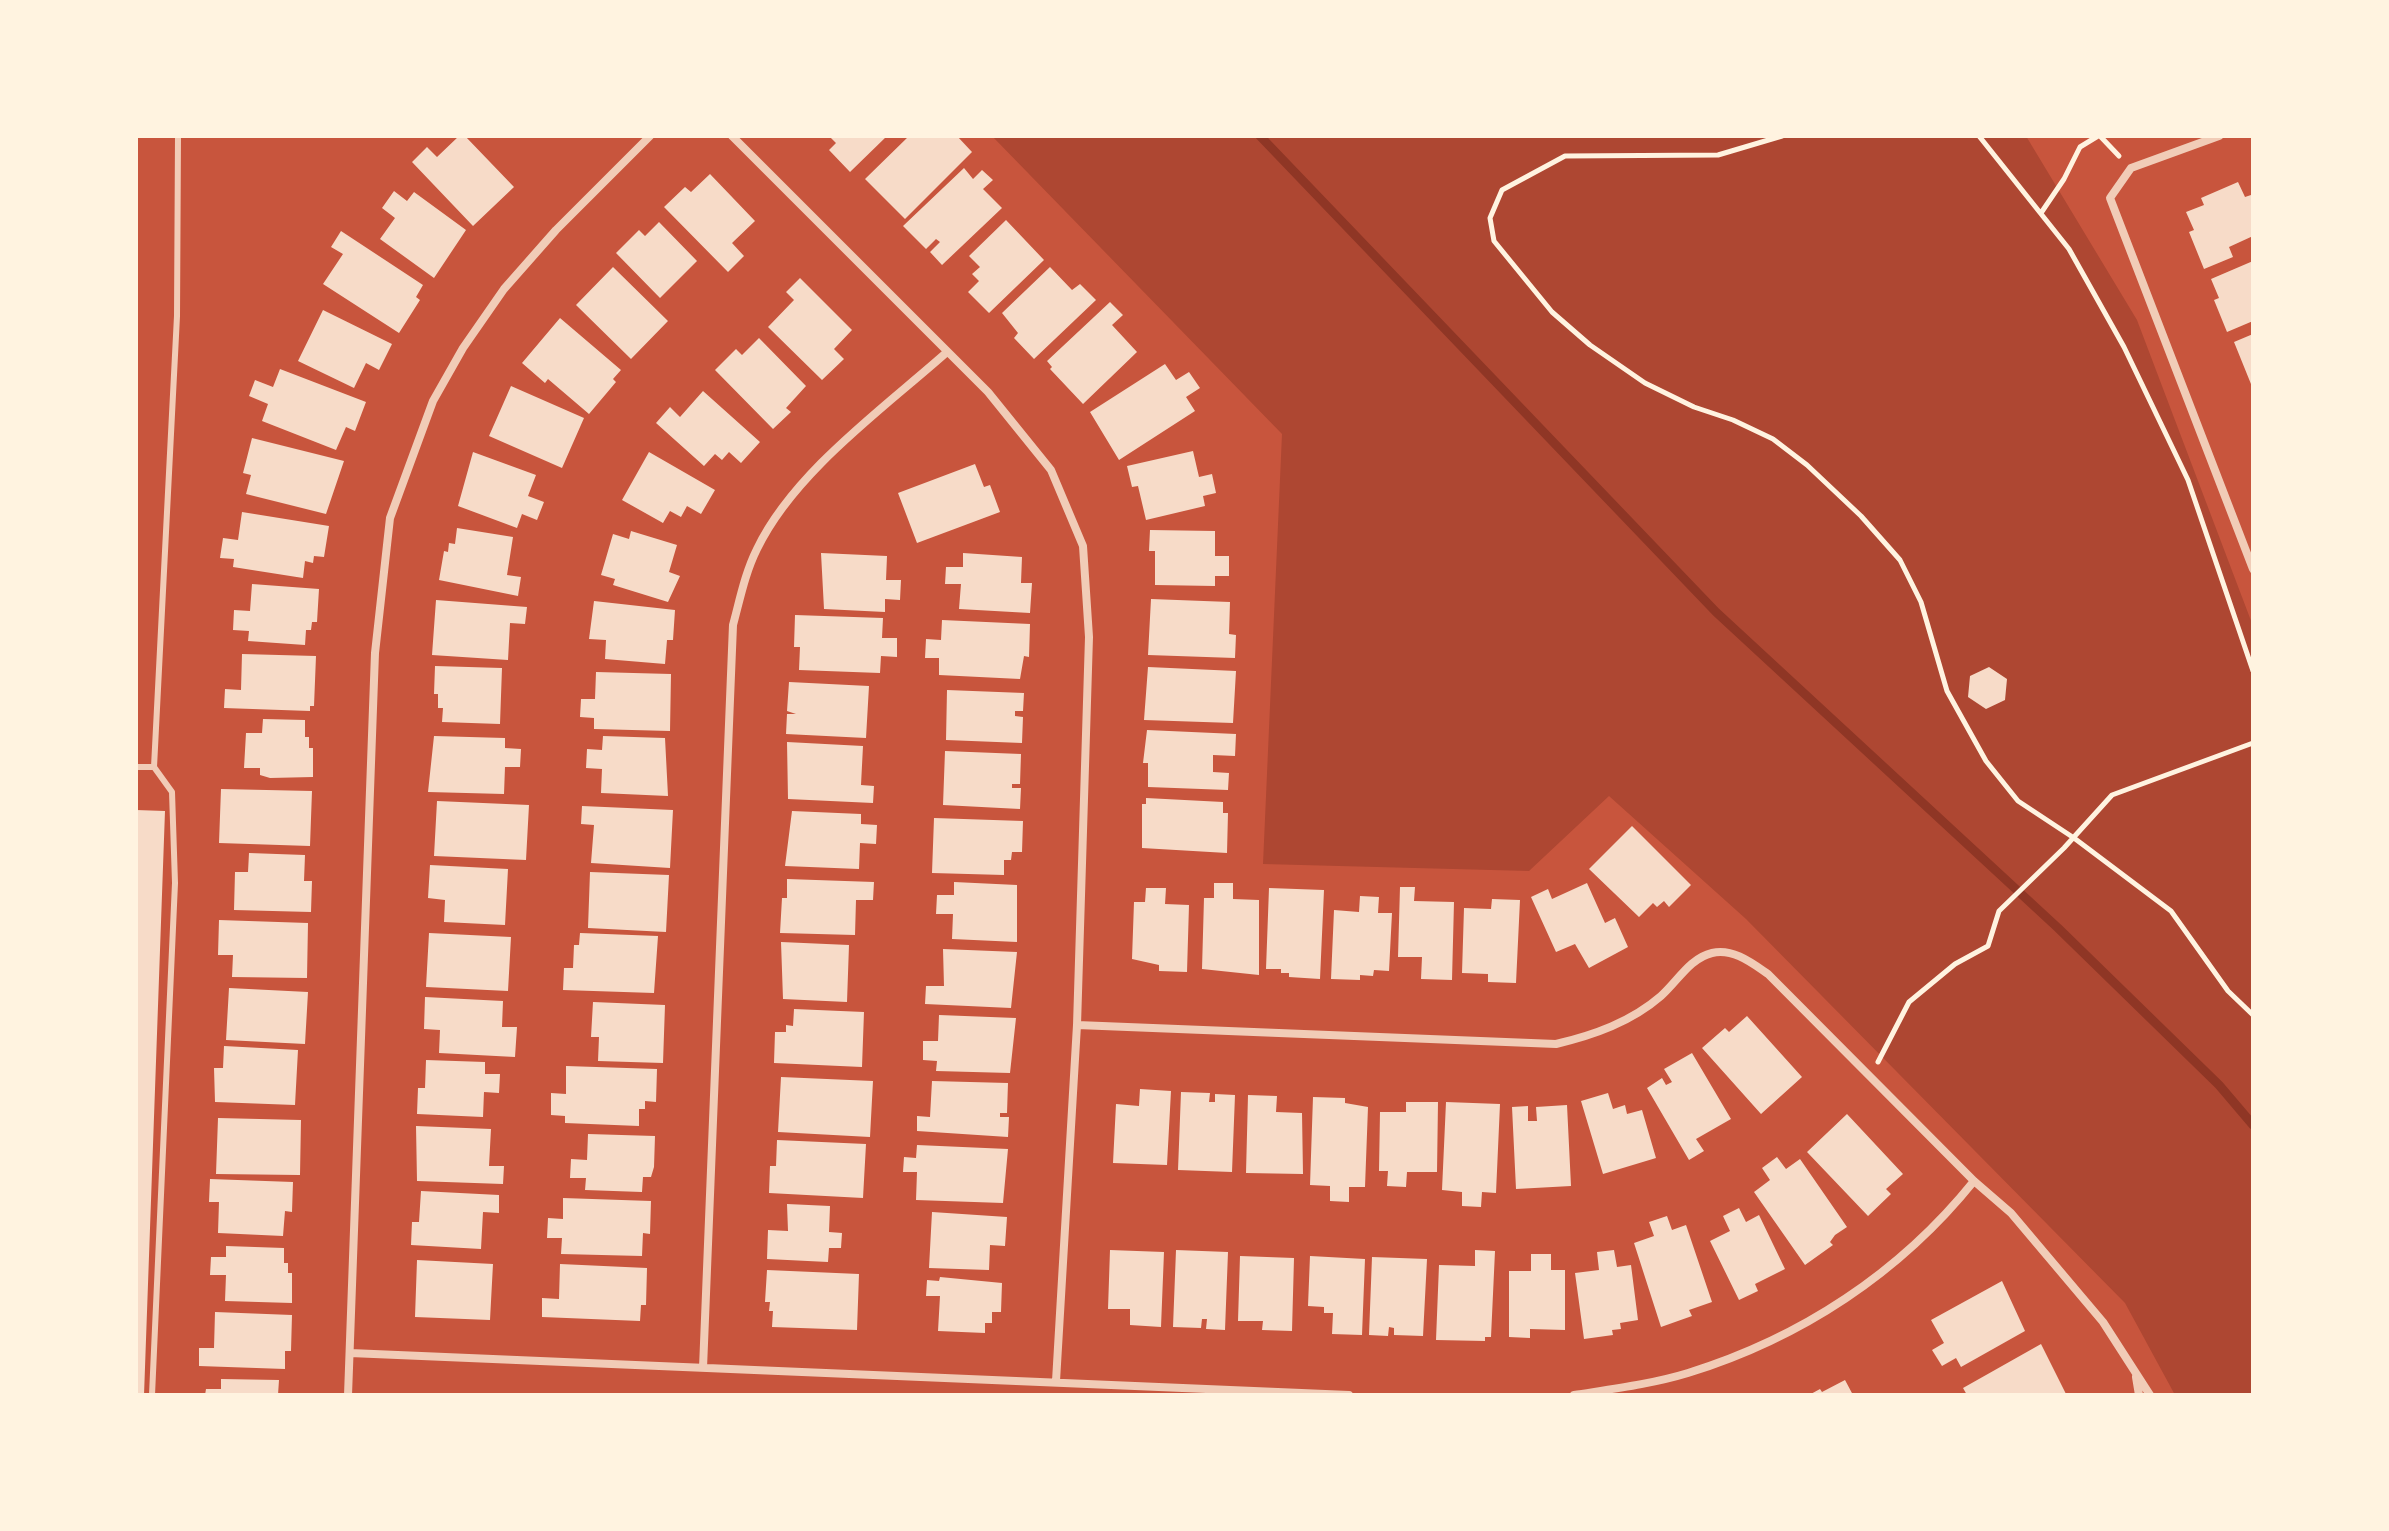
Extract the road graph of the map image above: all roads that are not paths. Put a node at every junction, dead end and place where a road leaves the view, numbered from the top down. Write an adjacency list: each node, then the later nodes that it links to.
1 (178, 136): 8 (lane)
2 (650, 136): 11 (street)
3 (732, 136): 5 (street)
4 (2219, 136): 6 (street)
5 (947, 352): 9 (street); 12 (street)
6 (2253, 569)
7 (136, 767): 8 (lane)
8 (154, 767): 15 (lane)
9 (1077, 1025): 10 (street); 14 (street)
10 (1974, 1181): 13 (street); 18 (street)
11 (350, 1353): 12 (street); 16 (street)
12 (703, 1368): 14 (street)
13 (2136, 1373): 19 (street); 20 (street)
14 (1056, 1381): 17 (street)
15 (152, 1395)
16 (348, 1395)
17 (1349, 1395)
18 (1574, 1395)
19 (2139, 1395)
20 (2150, 1395)

